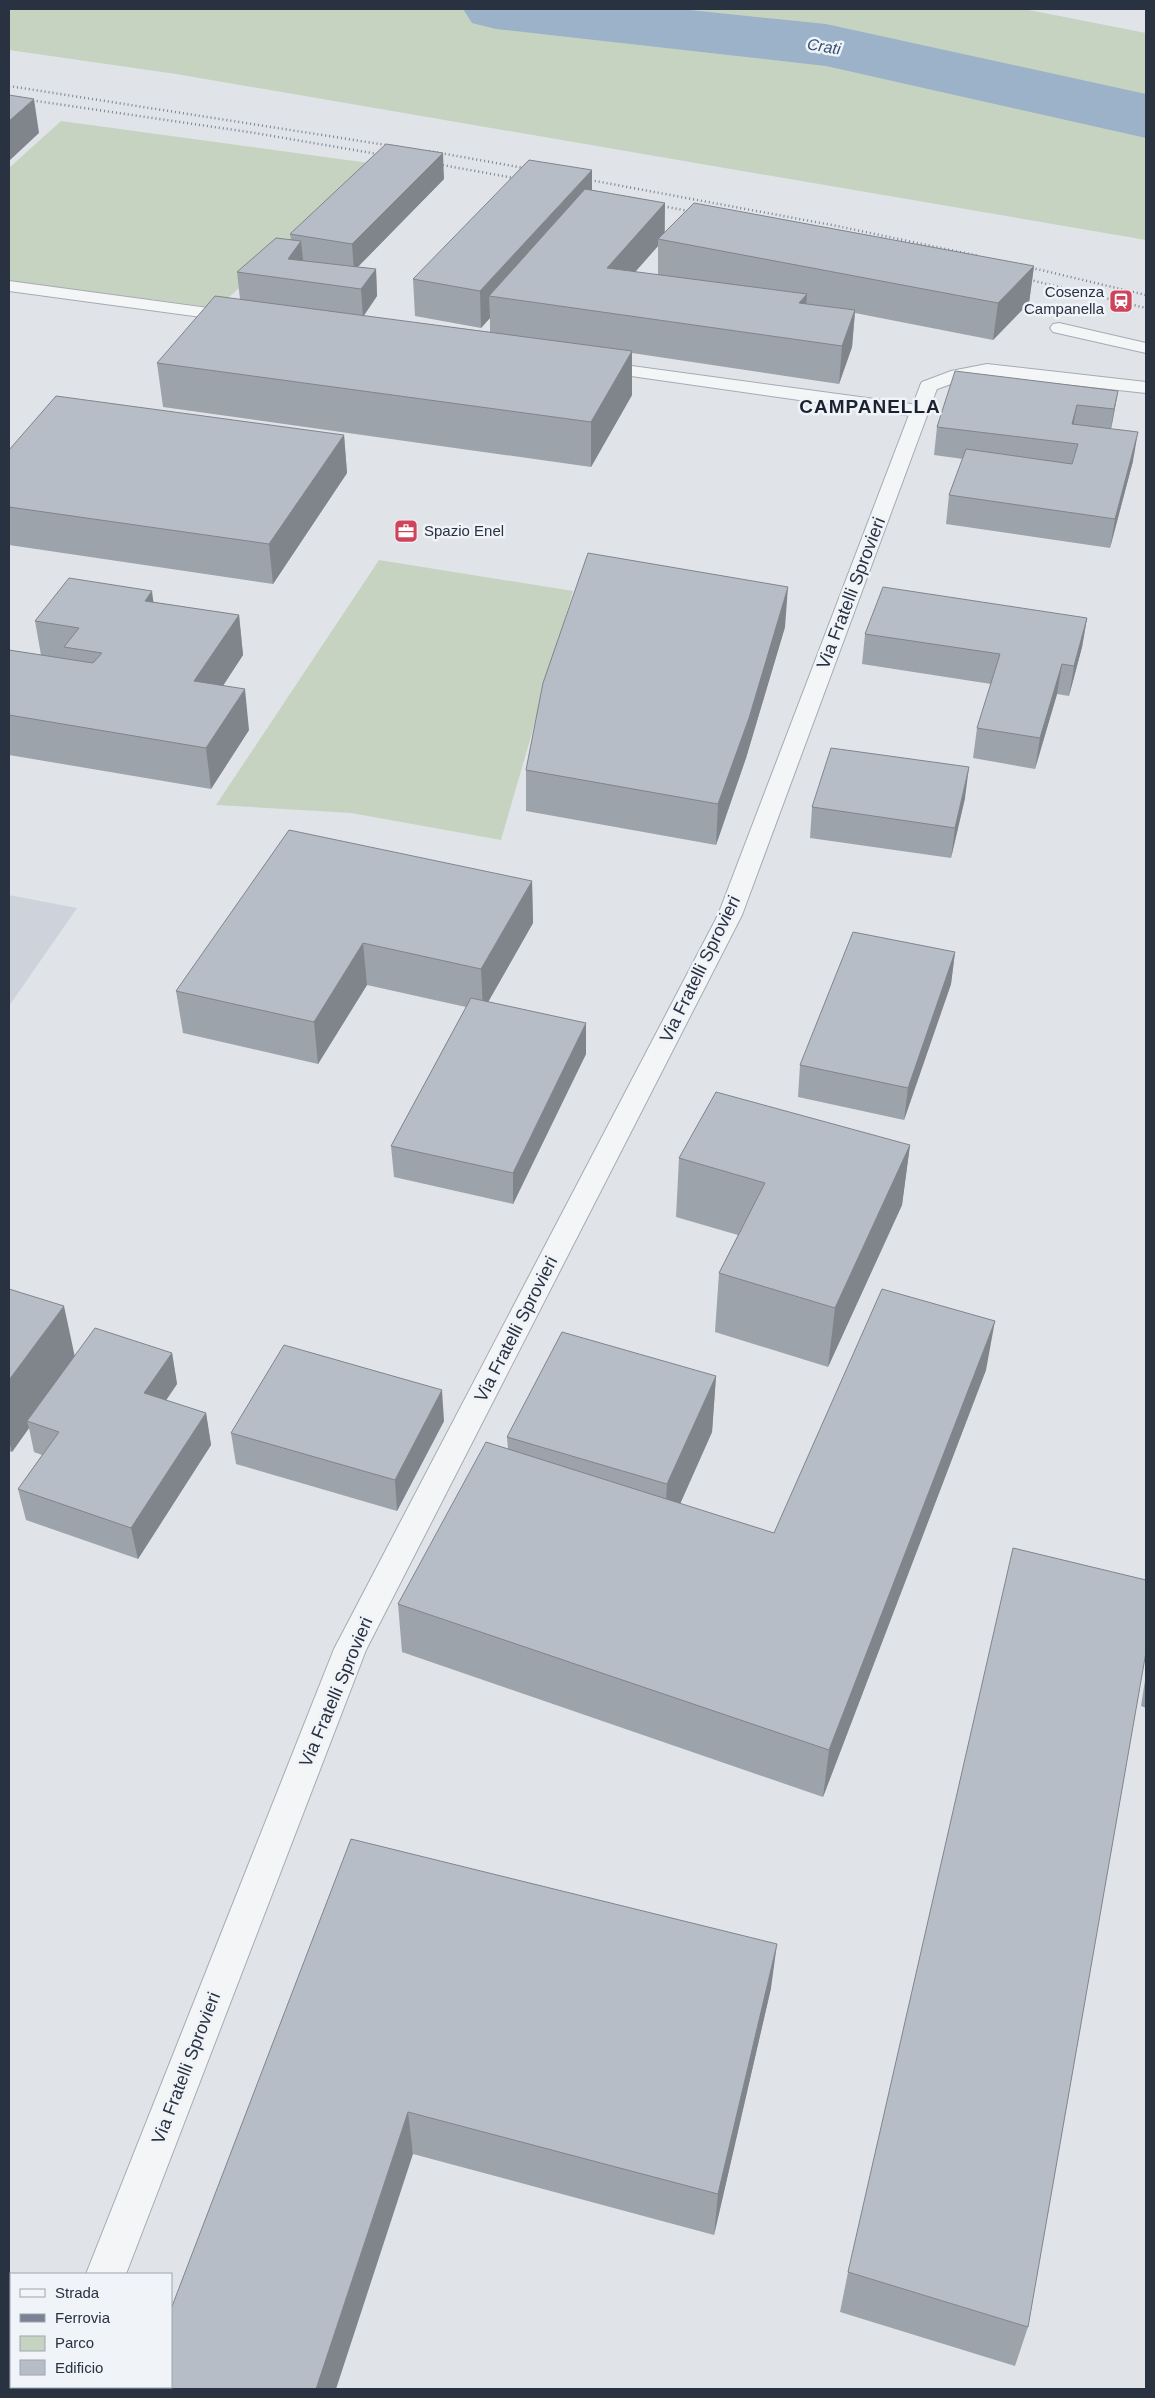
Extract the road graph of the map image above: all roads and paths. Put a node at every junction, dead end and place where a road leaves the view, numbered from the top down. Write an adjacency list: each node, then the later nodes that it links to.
1 (9, 286): 2 (street)
2 (256, 320)
3 (1059, 328): 4 (street)
4 (1146, 348)
5 (583, 365): 7 (street)
6 (1146, 388): 7 (street)
7 (924, 398): 8 (street, Via Fratelli Sprovieri)
8 (106, 2273)

